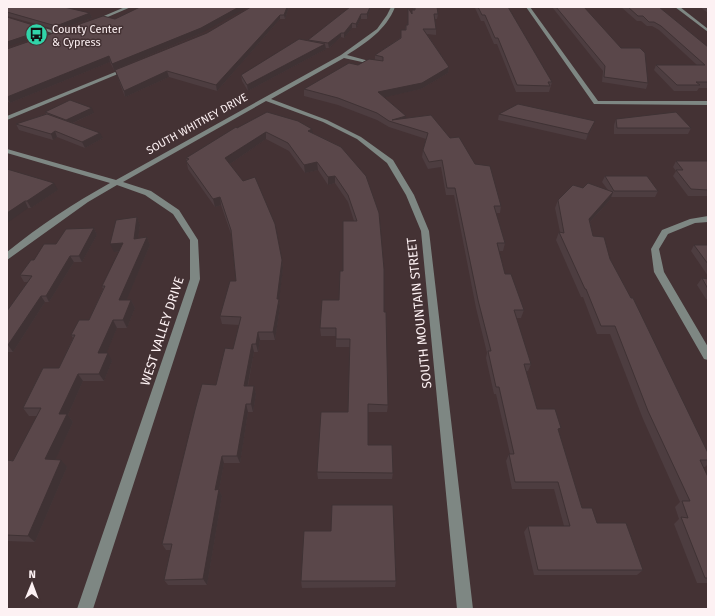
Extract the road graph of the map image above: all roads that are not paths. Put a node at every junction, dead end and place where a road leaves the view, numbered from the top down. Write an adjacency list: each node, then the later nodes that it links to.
1 (129, 7): 6 (street)
2 (393, 7): 11 (street, SOUTH WHITNEY DRIVE)
3 (528, 7): 15 (street)
4 (676, 7): 8 (street)
5 (28, 24): 9 (street)
6 (86, 24)
7 (66, 31): 9 (street)
8 (708, 31)
9 (59, 34): 10 (street)
10 (52, 36)
11 (343, 56): 12 (street); 14 (street, SOUTH WHITNEY DRIVE)
12 (380, 65)
13 (133, 66): 18 (street)
14 (266, 99): 20 (street, SOUTH WHITNEY DRIVE); 25 (street, SOUTH MOUNTAIN STREET)
15 (699, 103): 16 (street); 17 (street)
16 (708, 103)
17 (708, 112)
18 (7, 118)
19 (7, 151): 20 (street, WEST VALLEY DRIVE)
20 (116, 182): 22 (street, SOUTH WHITNEY DRIVE); 24 (street, WEST VALLEY DRIVE)
21 (708, 219): 23 (street)
22 (7, 258)
23 (708, 356)
24 (85, 609)
25 (465, 609)

